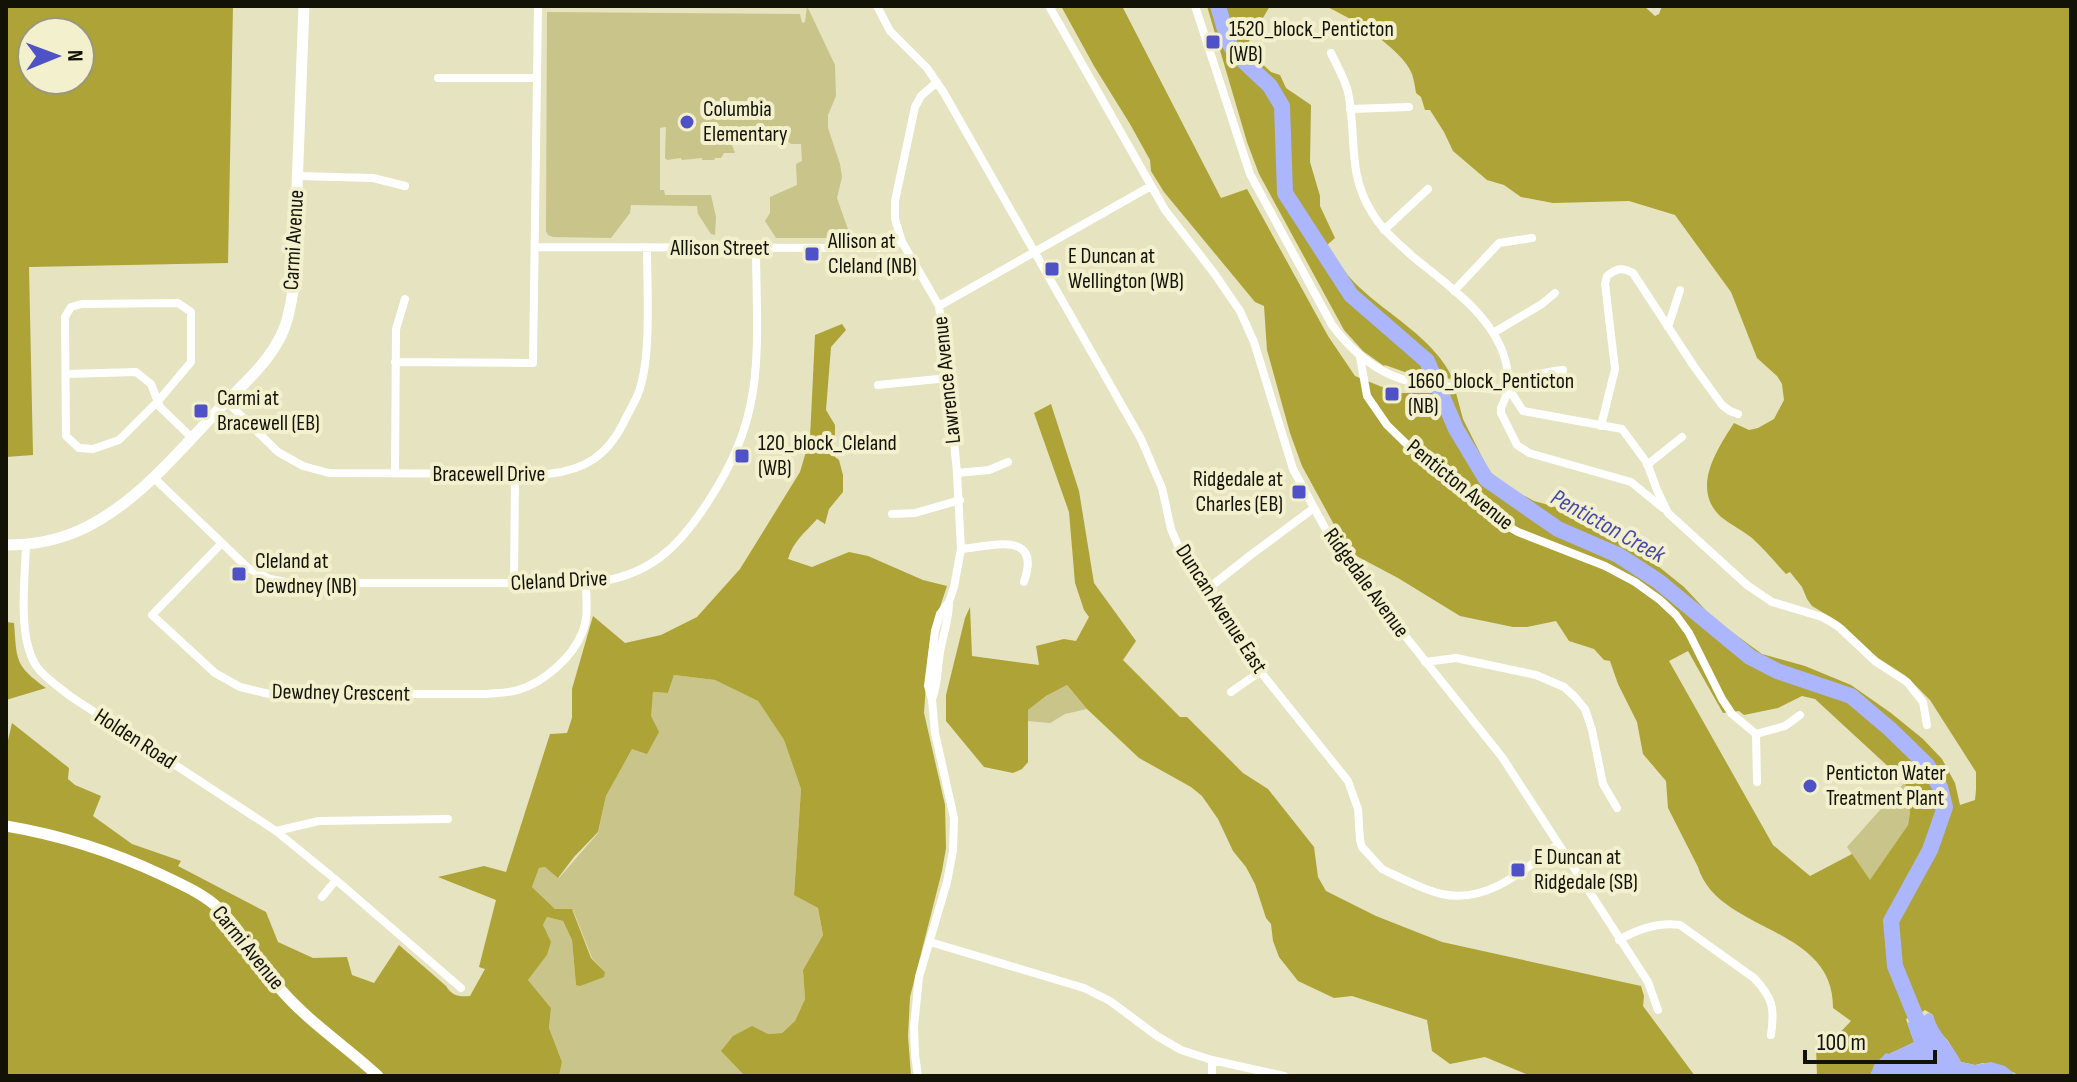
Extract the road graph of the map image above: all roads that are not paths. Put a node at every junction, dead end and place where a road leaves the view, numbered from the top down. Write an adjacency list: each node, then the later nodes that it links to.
1 (304, 6): 12 (street, Carmi Avenue)
2 (538, 6): 8 (street)
3 (877, 6): 9 (street, Duncan Avenue East)
4 (1049, 6): 14 (street, Ridgedale Avenue)
5 (1195, 6): 30 (street)
6 (1331, 53): 11 (street)
7 (438, 78): 8 (street)
8 (537, 78): 19 (street)
9 (937, 82): 18 (street, Lawrence Avenue); 22 (street, Duncan Avenue East)
10 (1409, 107): 11 (street)
11 (1350, 109): 16 (street)
12 (297, 176): 13 (street); 38 (street, Carmi Avenue)
13 (405, 186)
14 (1151, 186): 22 (street); 50 (street, Ridgedale Avenue)
15 (1428, 189): 16 (street)
16 (1384, 230): 24 (street)
17 (1532, 238): 24 (street)
18 (902, 242): 21 (street, Allison Street); 27 (street, Lawrence Avenue)
19 (536, 247): 20 (street, Allison Street); 31 (street)
20 (647, 248): 21 (street, Allison Street); 47 (street, Bracewell Drive)
21 (756, 248): 58 (street, Cleland Drive)
22 (1034, 251): 27 (street); 60 (street, Duncan Avenue East)
23 (1680, 290): 28 (street)
24 (1454, 291): 29 (street)
25 (1555, 293): 29 (street)
26 (405, 299): 31 (street)
27 (939, 306): 34 (street, Lawrence Avenue)
28 (1668, 327): 39 (street); 40 (street)
29 (1493, 333): 36 (street)
30 (1360, 357): 36 (street); 66 (street, Penticton Avenue)
31 (395, 362): 46 (street)
32 (1563, 370): 36 (street)
33 (66, 374): 37 (street); 37 (street); 37 (street)
34 (948, 378): 35 (street); 45 (street, Lawrence Avenue)
35 (878, 385)
36 (1509, 389): 40 (street); 51 (street)
37 (159, 400): 42 (street)
38 (226, 401): 42 (street, Carmi Avenue); 46 (street, Bracewell Drive)
39 (1738, 414)
40 (1601, 426): 44 (street)
41 (1682, 437): 44 (street)
42 (192, 438): 48 (street, Carmi Avenue)
43 (1008, 462): 45 (street)
44 (1647, 465): 51 (street)
45 (957, 473): 49 (street, Lawrence Avenue)
46 (395, 474): 47 (street, Bracewell Drive)
47 (515, 474): 59 (street)
48 (154, 478): 53 (street, Cleland Drive); 55 (street, Carmi Avenue)
49 (960, 500): 52 (street); 56 (street, Lawrence Avenue)
50 (1314, 508): 60 (street); 61 (street, Ridgedale Avenue)
51 (1668, 513): 65 (street)
52 (892, 514)
53 (222, 543): 58 (street, Dewdney Crescent); 59 (street, Cleland Drive)
54 (6, 545): 55 (street, Carmi Avenue)
55 (26, 545): 71 (street, Holden Road)
56 (961, 549): 57 (street); 76 (street, Lawrence Avenue)
57 (1024, 582)
58 (586, 583): 59 (street, Cleland Drive)
59 (514, 584)
60 (1205, 591): 62 (street, Duncan Avenue East)
61 (1425, 662): 68 (street); 72 (street, Ridgedale Avenue)
62 (1261, 671): 63 (street); 72 (street, Duncan Avenue East)
63 (1231, 692)
64 (1800, 715): 66 (street)
65 (1927, 725)
66 (1756, 734): 67 (street)
67 (1757, 782)
68 (1617, 808)
69 (448, 819): 71 (street)
70 (6, 826): 81 (street, Carmi Avenue)
71 (276, 831): 73 (street, Holden Road)
72 (1557, 845): 75 (street, Ridgedale Avenue)
73 (336, 880): 74 (street); 77 (street, Holden Road)
74 (322, 897)
75 (1619, 940): 78 (street, Ridgedale Avenue); 79 (street)
76 (930, 942): 80 (street); 82 (street, Lawrence Avenue)
77 (461, 988)
78 (1658, 1010)
79 (1771, 1035)
80 (1212, 1060): 83 (street); 84 (street)
81 (378, 1076)
82 (918, 1076)
83 (1212, 1076)
84 (1284, 1076)

